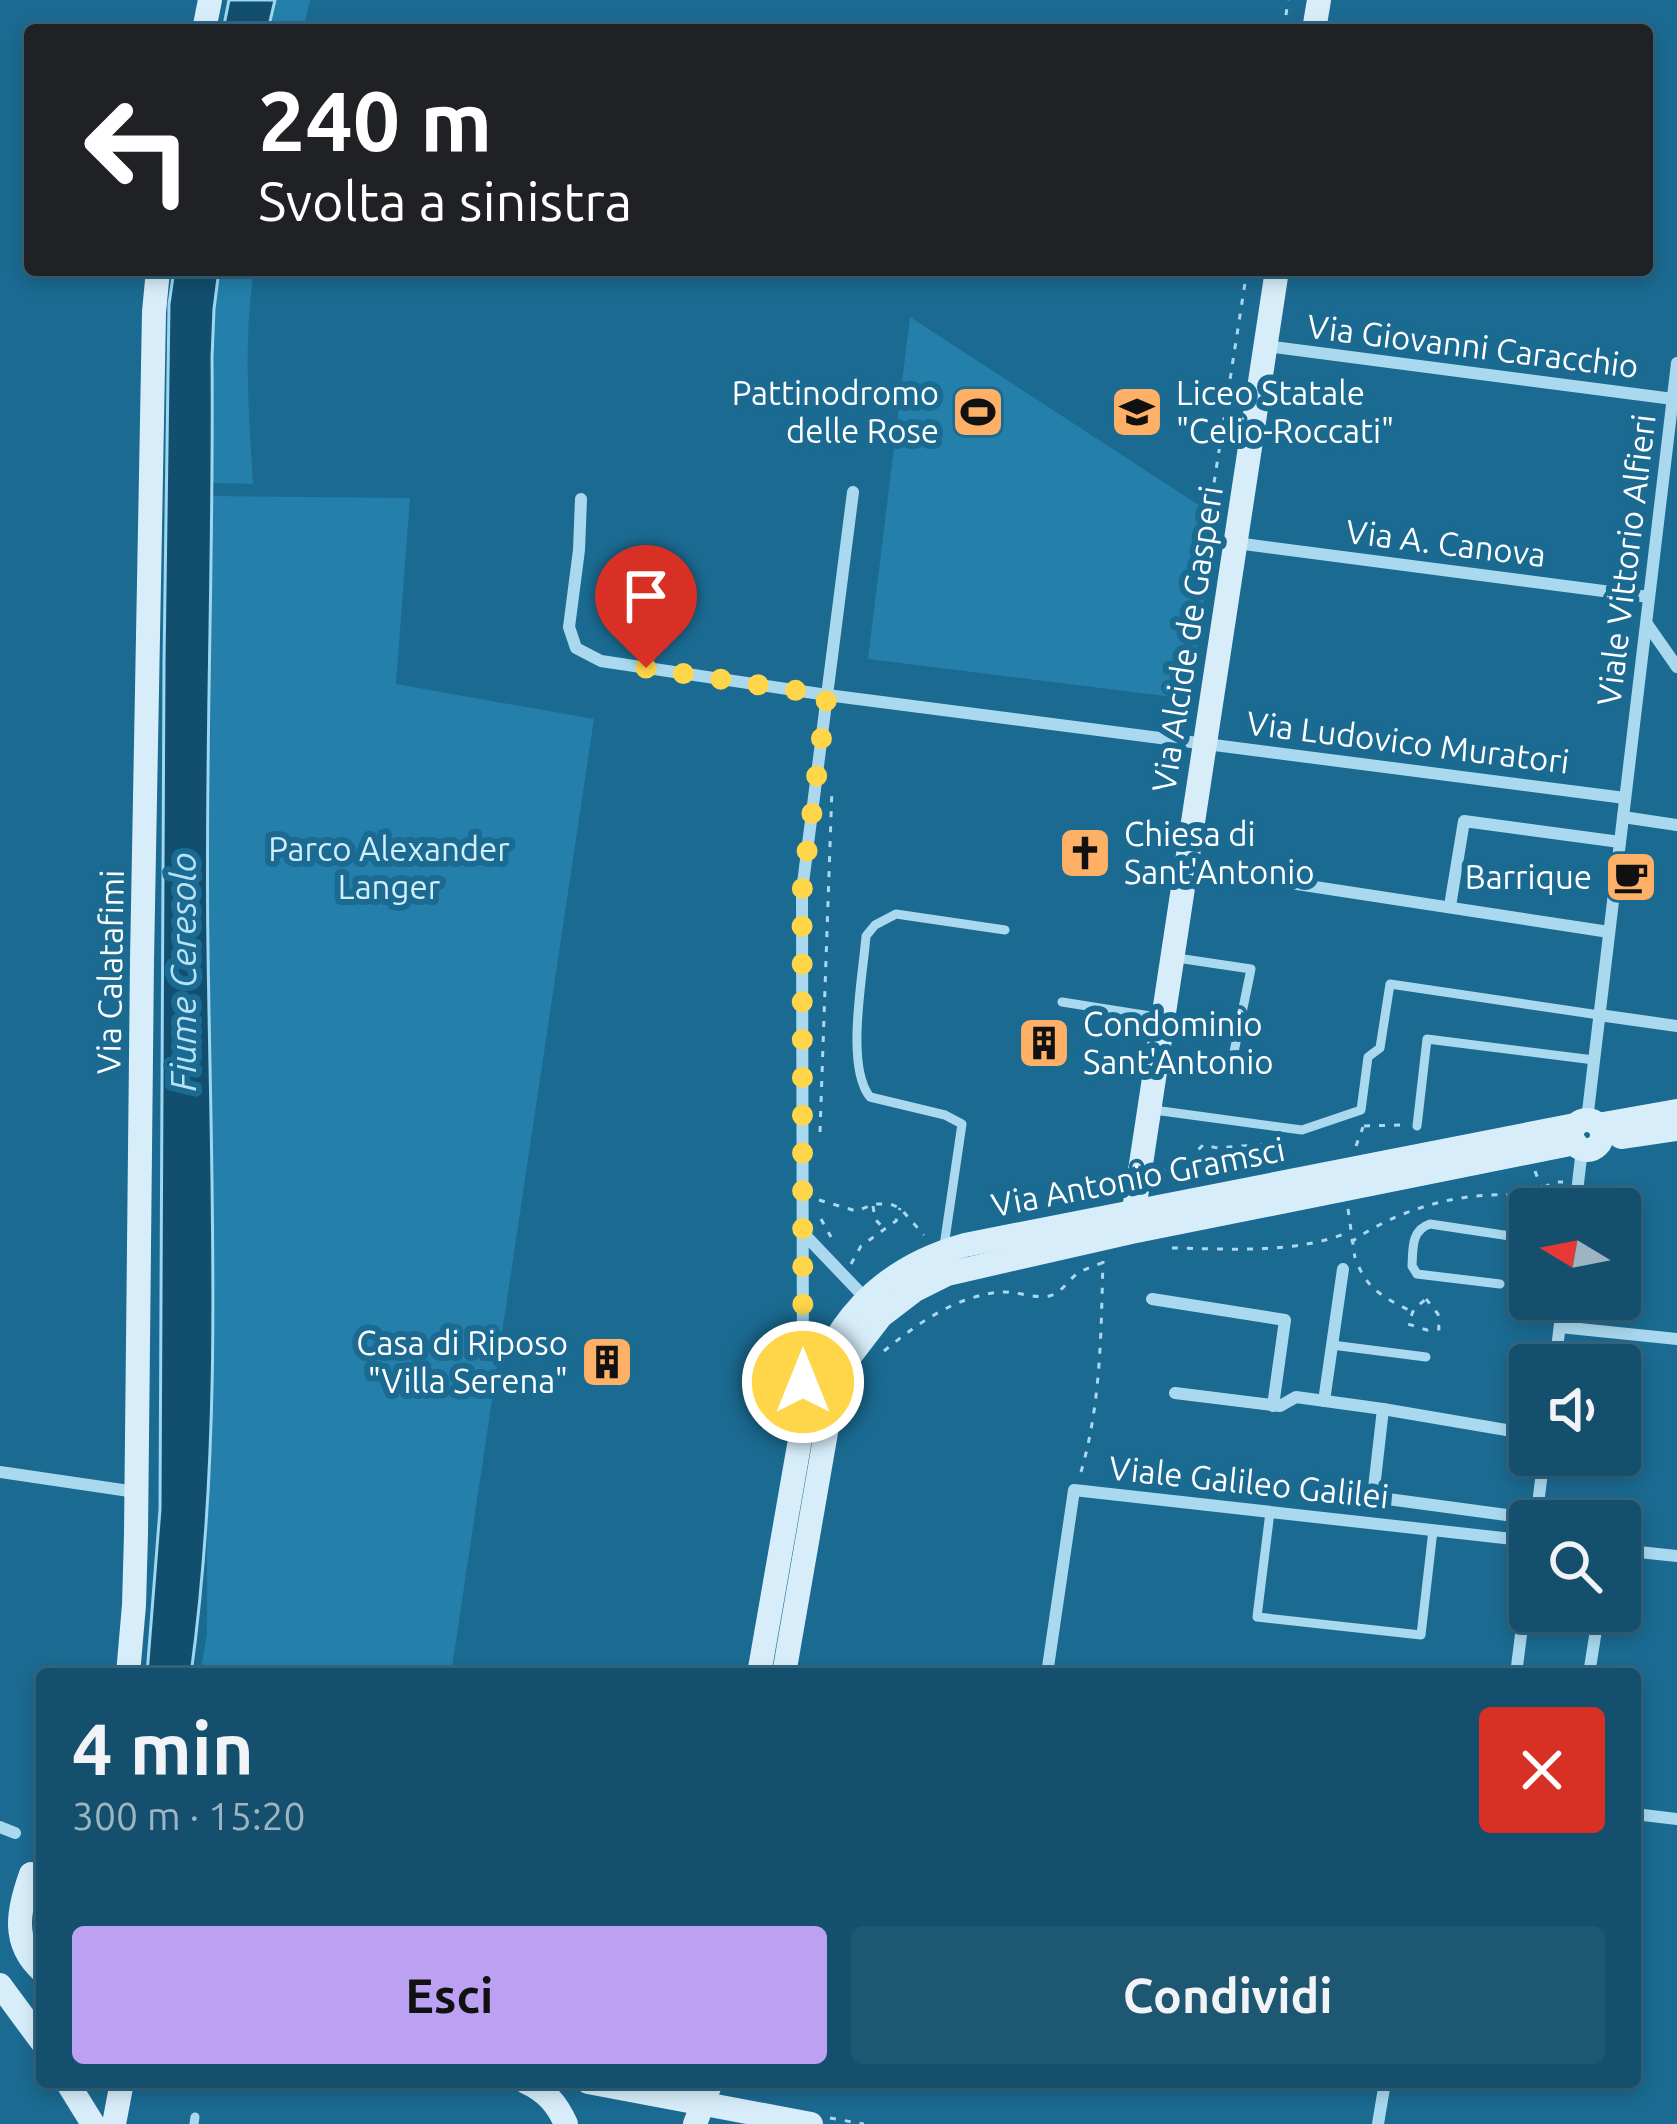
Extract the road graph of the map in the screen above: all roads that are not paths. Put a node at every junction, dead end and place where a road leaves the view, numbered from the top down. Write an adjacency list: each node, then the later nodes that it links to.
1 (157, 276): 57 (street, Via Calatafimi)
2 (1276, 276): 3 (street, Via Alcide de Gasperi)
3 (1266, 346): 5 (street, Via Giovanni Caracchio); 8 (street, Via Alcide de Gasperi)
4 (1677, 363): 5 (street, Viale Vittorio Alfieri)
5 (1673, 400): 9 (street, Viale Vittorio Alfieri)
6 (853, 492): 12 (street)
7 (581, 499): 12 (street, Via Ludovico Muratori)
8 (1236, 543): 9 (street, Via A. Canova); 13 (street, Via Alcide de Gasperi)
9 (1649, 597): 10 (street, Viale Vittorio Alfieri)
10 (1646, 622): 11 (street); 14 (street, Viale Vittorio Alfieri)
11 (1677, 667)
12 (827, 695): 13 (street, Via Ludovico Muratori); 37 (street)
13 (1205, 743): 14 (street, Via Ludovico Muratori); 18 (street, Via Alcide de Gasperi)
14 (1625, 798): 15 (street, Viale Vittorio Alfieri)
15 (1623, 817): 16 (street); 17 (street, Viale Vittorio Alfieri)
16 (1677, 825)
17 (1620, 842): 19 (street); 21 (street, Viale Vittorio Alfieri)
18 (1185, 867): 19 (street); 22 (street, Via Alcide de Gasperi)
19 (1450, 906): 21 (street)
20 (1005, 930): 39 (lane)
21 (1609, 932): 24 (street, Viale Vittorio Alfieri)
22 (1172, 957): 25 (street, Via Alcide de Gasperi); 27 (lane)
23 (1063, 1002): 25 (lane)
24 (1599, 1015): 26 (street); 28 (street, Viale Vittorio Alfieri); 29 (lane)
25 (1162, 1018): 29 (street, Via Alcide de Gasperi)
26 (1677, 1026)
27 (1234, 1052)
28 (1594, 1060): 31 (lane); 33 (street, Viale Vittorio Alfieri)
29 (1148, 1109): 36 (street, Via Alcide de Gasperi)
30 (1677, 1111): 33 (street, Via Antonio Gramsci)
31 (1417, 1126)
32 (1677, 1129): 33 (street, Via Antonio Gramsci)
33 (1586, 1134): 34 (street, Via Antonio Gramsci); 34 (street, Via Antonio Gramsci); 35 (street, Viale Vittorio Alfieri)
34 (1346, 1179): 36 (street, Via Antonio Gramsci)
35 (1577, 1188)
36 (1132, 1221): 39 (street, Via Antonio Gramsci); 43 (street, Via Antonio Gramsci)
37 (803, 1234): 43 (street); 54 (street)
38 (1509, 1236): 41 (lane)
39 (933, 1245): 43 (street, Via Antonio Gramsci)
40 (1342, 1269): 48 (street)
41 (1500, 1283)
42 (1152, 1299): 52 (street)
43 (873, 1307): 54 (street, Via Antonio Gramsci); 68 (street, Via Antonio Gramsci)
44 (1561, 1320): 45 (street)
45 (1560, 1327): 46 (street); 47 (street)
46 (1677, 1339)
47 (1558, 1344)
48 (1332, 1346): 49 (lane); 51 (street)
49 (1426, 1357)
50 (1175, 1394): 52 (street)
51 (1324, 1401): 52 (street); 53 (street)
52 (1273, 1406)
53 (1383, 1409): 55 (street); 59 (street)
54 (802, 1424): 67 (street, Via Antonio Gramsci)
55 (1509, 1430)
56 (0, 1472): 57 (street)
57 (136, 1492): 66 (street, Via Calatafimi)
58 (1270, 1512): 60 (street, Viale Galileo Galilei); 60 (lane); 69 (street, Viale Galileo Galilei)
59 (1509, 1516)
60 (1433, 1530): 61 (street, Viale Galileo Galilei)
61 (1509, 1538)
62 (1641, 1552): 63 (street)
63 (1677, 1556)
64 (1521, 1632): 70 (street)
65 (1596, 1632): 71 (street)
66 (129, 1668)
67 (760, 1668)
68 (785, 1668)
69 (1048, 1668)
70 (1517, 1668)
71 (1590, 1668)
72 (1641, 1815): 73 (street)
73 (1677, 1819)
74 (0, 1826): 75 (street)
75 (15, 1834)
76 (36, 1868): 77 (street); 78 (street)
77 (0, 1902)
78 (36, 1967)
79 (0, 1972): 80 (street)
80 (36, 1975)
81 (0, 1985): 83 (street)
82 (0, 2015): 84 (street)
83 (36, 2034)
84 (36, 2047)
85 (71, 2088): 93 (street)
86 (121, 2088): 94 (street)
87 (540, 2088): 95 (street)
88 (621, 2088): 91 (street)
89 (730, 2088): 92 (street)
90 (1384, 2088): 97 (street)
91 (703, 2103): 92 (street)
92 (740, 2117): 96 (street)
93 (94, 2124)
94 (114, 2124)
95 (566, 2124)
96 (811, 2124)
97 (1378, 2124)

